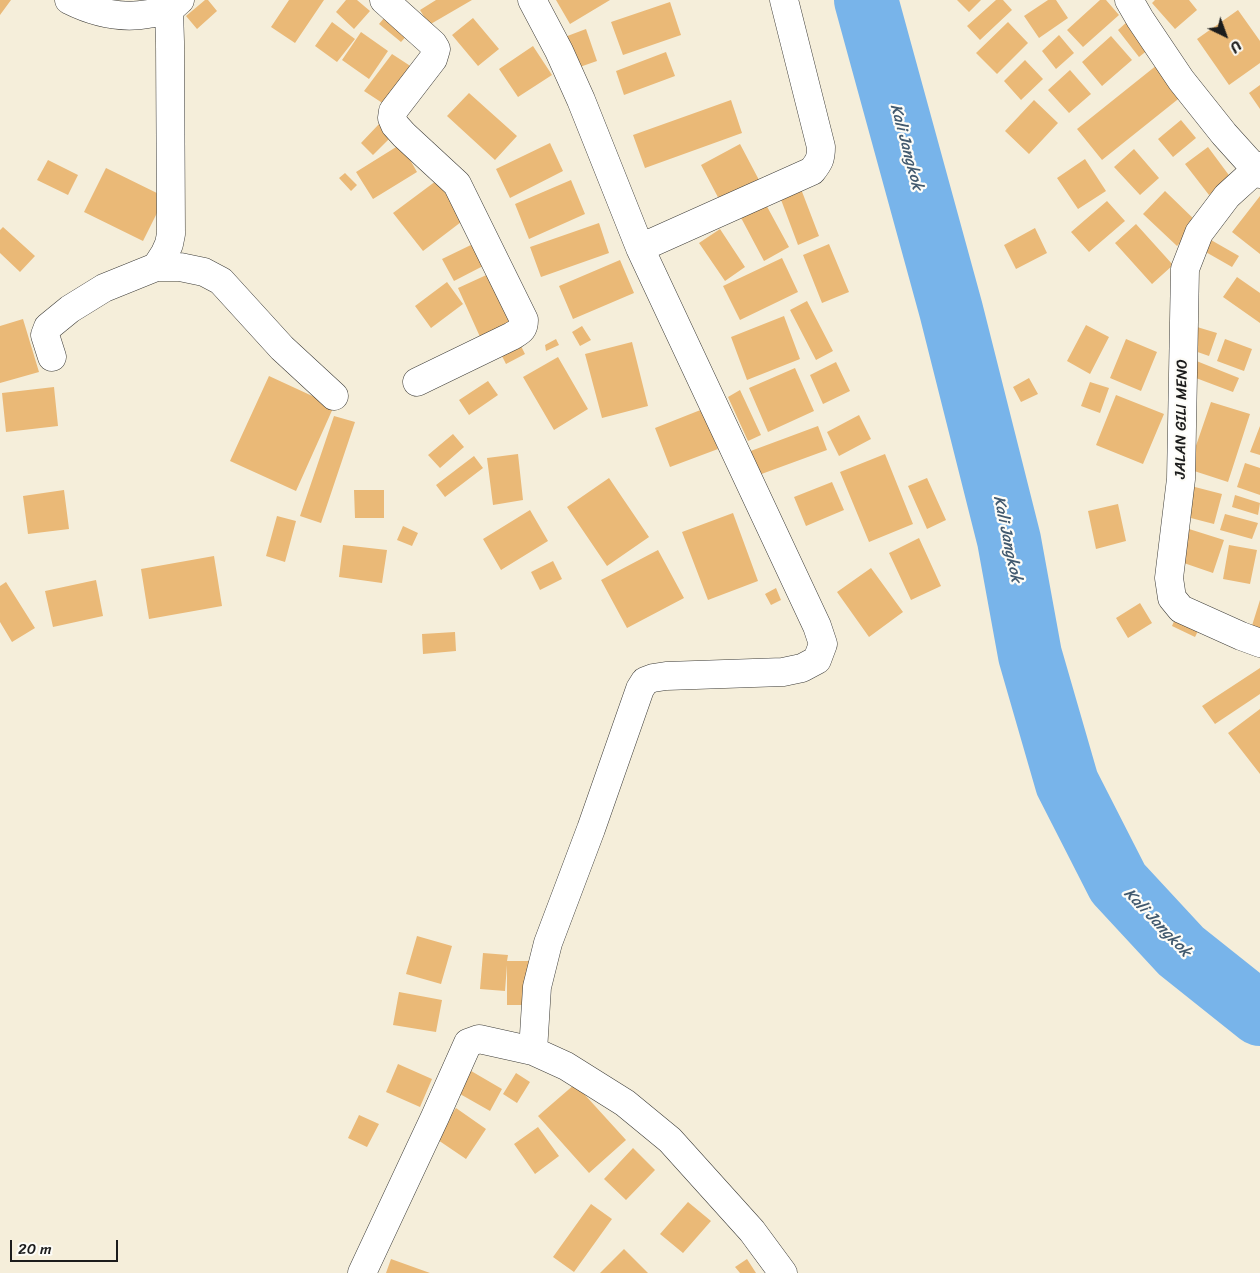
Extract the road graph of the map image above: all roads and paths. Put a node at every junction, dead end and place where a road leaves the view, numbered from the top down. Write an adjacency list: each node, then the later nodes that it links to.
1 (69, 0): 6 (street)
2 (384, 0): 11 (street)
3 (532, 0): 8 (street)
4 (784, 0): 8 (street)
5 (1129, 0): 7 (street)
6 (174, 5): 9 (street)
7 (1259, 170): 13 (street, JALAN GILI MENO)
8 (640, 248): 14 (street)
9 (156, 267): 10 (street); 12 (street)
10 (52, 357)
11 (417, 382)
12 (334, 396)
13 (1260, 642)
14 (533, 1051): 15 (street); 16 (street)
15 (362, 1273)
16 (783, 1273)

